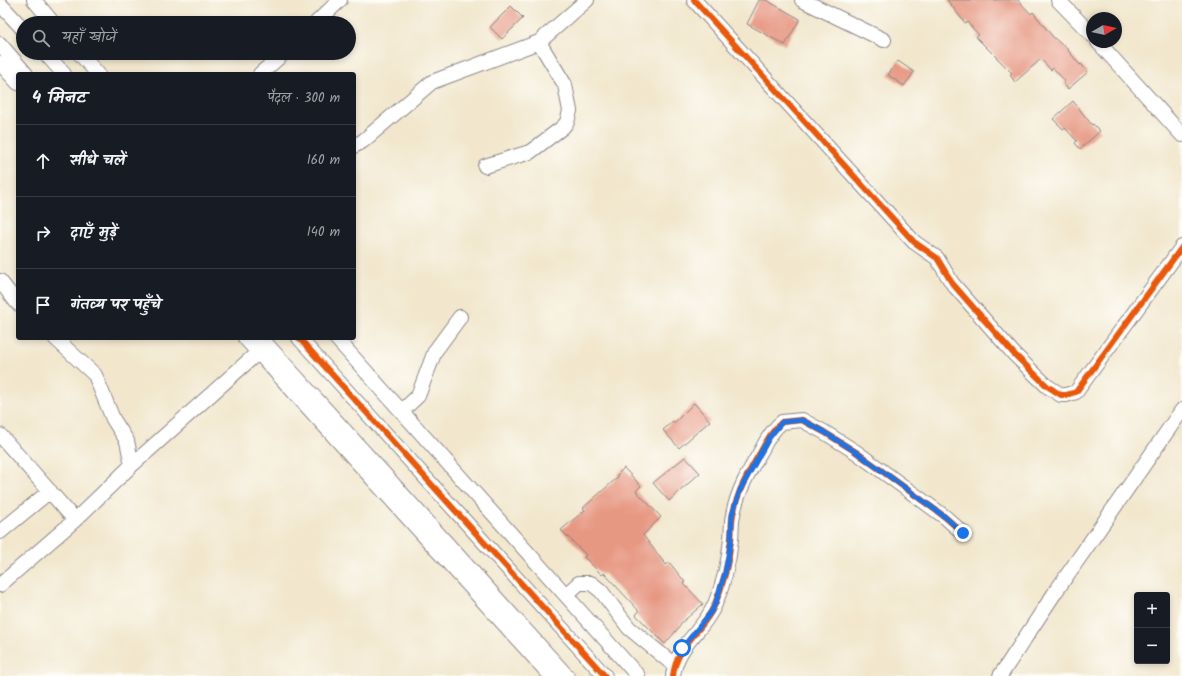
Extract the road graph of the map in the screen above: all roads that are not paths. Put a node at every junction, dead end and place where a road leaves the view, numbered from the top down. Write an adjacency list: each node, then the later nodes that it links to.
1 (34, 0): 8 (street)
2 (340, 0): 9 (street)
3 (587, 0): 13 (street)
4 (694, 0): 28 (street)
5 (802, 0): 12 (street)
6 (1058, 0): 11 (street)
7 (0, 4): 10 (street)
8 (47, 16)
9 (323, 16)
10 (16, 21)
11 (1086, 29)
12 (884, 40)
13 (539, 42): 26 (street); 27 (street)
14 (0, 44): 20 (street)
15 (1104, 48): 25 (street)
16 (51, 60): 21 (street)
17 (85, 60): 22 (street)
18 (276, 60): 23 (street)
19 (0, 63): 24 (street)
20 (24, 72)
21 (62, 72)
22 (96, 72)
23 (262, 72)
24 (16, 81)
25 (1182, 135)
26 (356, 144)
27 (485, 166)
28 (1182, 247)
29 (0, 282): 30 (street)
30 (16, 302)
31 (460, 317): 38 (street)
32 (57, 340): 40 (street)
33 (250, 340): 36 (street)
34 (301, 340): 50 (street)
35 (338, 340): 38 (street)
36 (262, 345): 40 (street); 48 (street); 49 (street)
37 (1182, 410): 52 (street)
38 (402, 411): 46 (street)
39 (0, 435): 41 (street)
40 (132, 465): 42 (street)
41 (50, 491): 42 (street); 43 (street)
42 (75, 520): 45 (street)
43 (0, 532)
44 (963, 533): 47 (street)
45 (3, 576)
46 (566, 595): 47 (street); 51 (street)
47 (674, 670)
48 (551, 676)
49 (567, 676)
50 (604, 676)
51 (638, 676)
52 (1000, 676)

